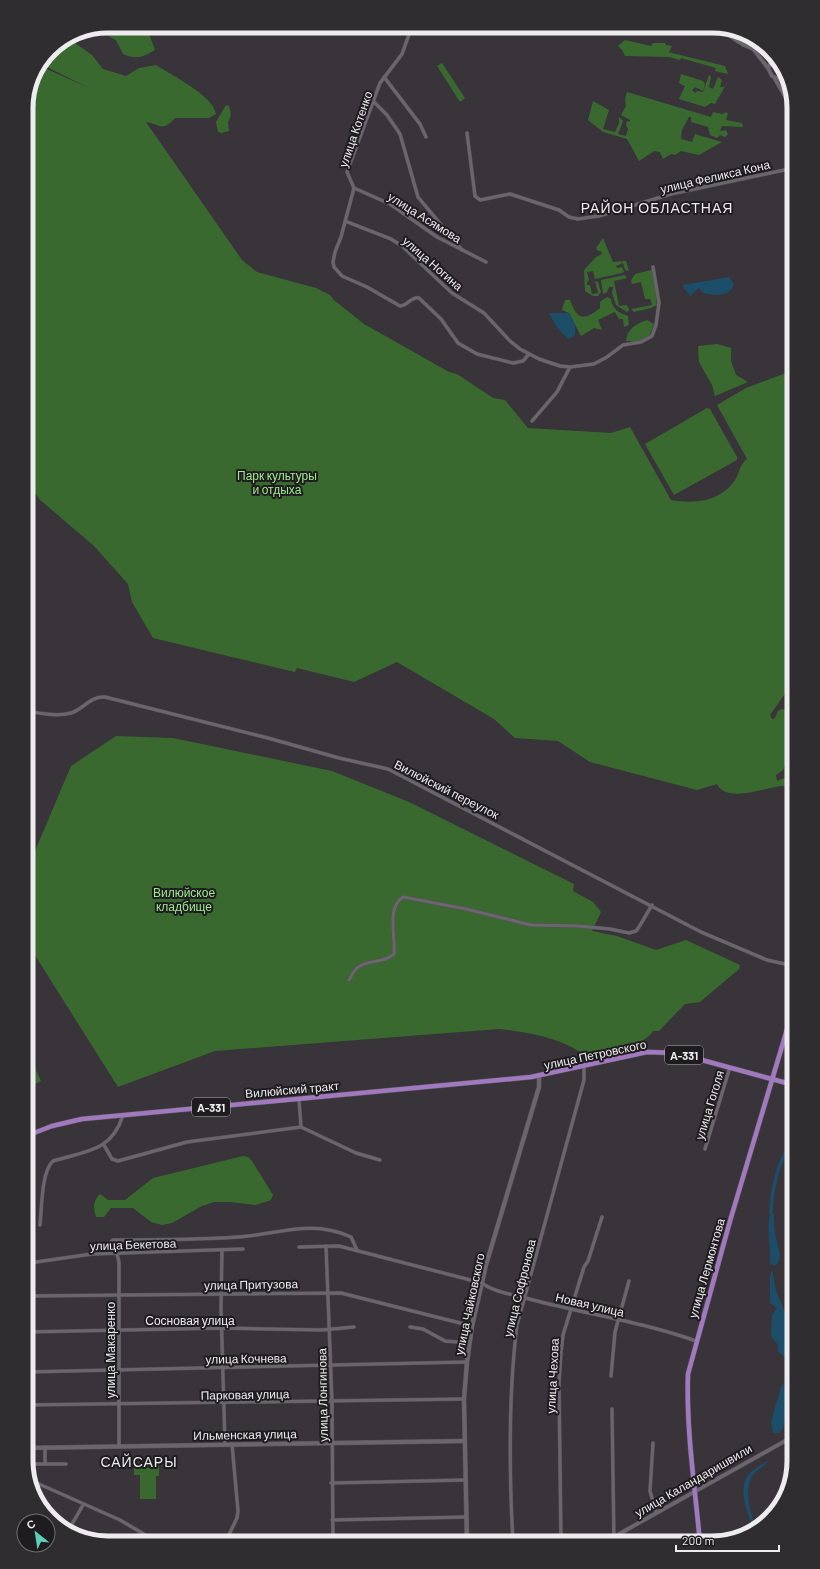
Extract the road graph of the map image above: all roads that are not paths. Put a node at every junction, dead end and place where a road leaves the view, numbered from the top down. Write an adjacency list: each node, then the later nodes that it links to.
1 (410, 33): 9 (street, улица Котенко)
2 (730, 36): 4 (street)
3 (744, 41): 4 (street)
4 (742, 45): 5 (street)
5 (754, 49): 6 (street); 8 (street)
6 (761, 51)
7 (771, 62): 8 (street)
8 (768, 68): 10 (street)
9 (384, 76): 15 (street, улица Котенко); 17 (street)
10 (775, 79): 11 (street); 13 (street)
11 (780, 79)
12 (782, 83): 13 (street)
13 (779, 87): 14 (street)
14 (787, 100)
15 (374, 102): 19 (street, улица Котенко); 21 (street)
16 (467, 133): 18 (street, улица Феликса Кона)
17 (426, 137)
18 (787, 169)
19 (354, 188): 20 (street); 21 (street, улица Асямова)
20 (345, 221): 24 (street, улица Ногина); 24 (street)
21 (462, 250): 22 (street, улица Асямова)
22 (486, 262)
23 (653, 267): 25 (street, улица Ногина)
24 (529, 354): 25 (street, улица Ногина)
25 (570, 367): 26 (street)
26 (532, 421)
27 (33, 712): 28 (street, Вилюйский переулок)
28 (652, 905): 29 (street, Вилюйский переулок); 30 (street)
29 (787, 964)
30 (349, 980)
31 (787, 1029): 35 (main road, улица Лермонтова)
32 (584, 1066): 33 (main road, улица Петровского / А-331); 34 (main road, улица Петровского / А-331); 59 (street, улица Софронова)
33 (730, 1067): 35 (main road, улица Петровского / А-331); 42 (street, улица Гоголя)
34 (539, 1076): 37 (main road, Вилюйский тракт / А-331); 54 (main road, улица Чайковского)
35 (772, 1078): 36 (main road, улица Петровского); 69 (main road, улица Лермонтова)
36 (787, 1083)
37 (299, 1099): 38 (main road, Вилюйский тракт / А-331); 39 (street)
38 (123, 1116): 40 (main road, Вилюйский тракт / А-331); 41 (street)
39 (301, 1127): 41 (street); 43 (street)
40 (33, 1134)
41 (104, 1145): 45 (street)
42 (705, 1149)
43 (380, 1160)
44 (602, 1217): 60 (street, улица Чехова)
45 (40, 1225)
46 (326, 1246): 47 (street); 50 (street); 55 (street, улица Лонгинова)
47 (299, 1248)
48 (243, 1249): 49 (street, улица Бекетова)
49 (222, 1250): 51 (street, улица Бекетова); 56 (street)
50 (357, 1250): 51 (street, улица Макаренко); 54 (street)
51 (117, 1254): 52 (street, улица Бекетова); 57 (street, улица Макаренко)
52 (33, 1263)
53 (629, 1281): 61 (street)
54 (482, 1283): 59 (street, Новая улица); 62 (main road, улица Чайковского)
55 (329, 1292): 56 (street, улица Притузова); 62 (street, улица Притузова); 67 (street, улица Лонгинова)
56 (221, 1294): 57 (street, улица Притузова); 64 (street)
57 (119, 1295): 58 (street, улица Притузова); 66 (street, улица Макаренко)
58 (33, 1296)
59 (524, 1297): 60 (street, Новая улица); 108 (street, улица Софронова)
60 (571, 1310): 61 (street, Новая улица); 109 (street, улица Чехова)
61 (617, 1320): 69 (street, Новая улица); 76 (street)
62 (472, 1326): 70 (main road, улица Чайковского)
63 (354, 1327): 67 (street, Сосновая улица)
64 (222, 1328): 66 (street, Сосновая улица); 67 (street, Сосновая улица); 73 (street)
65 (410, 1328): 70 (street)
66 (120, 1329): 68 (street, Сосновая улица); 74 (street, улица Макаренко)
67 (330, 1330): 72 (street, улица Лонгинова)
68 (33, 1332)
69 (696, 1341): 98 (main road, улица Лермонтова)
70 (469, 1343): 71 (main road, улица Чайковского)
71 (467, 1362): 72 (street, улица Кочнева); 77 (main road, улица Чайковского)
72 (330, 1365): 73 (street, улица Кочнева); 78 (street, улица Лонгинова)
73 (223, 1368): 74 (street, улица Кочнева); 79 (street)
74 (120, 1369): 75 (street, улица Кочнева); 80 (street, улица Макаренко)
75 (33, 1371)
76 (612, 1376)
77 (464, 1399): 78 (street, Парковая улица); 84 (main road, улица Чайковского)
78 (332, 1402): 79 (street, Парковая улица); 85 (street, улица Лонгинова)
79 (224, 1403): 80 (street, Парковая улица); 87 (street)
80 (119, 1404): 81 (street, Парковая улица); 89 (street, улица Макаренко)
81 (33, 1405)
82 (612, 1409): 110 (street)
83 (787, 1440): 98 (street, улица Каландаришвили)
84 (464, 1441): 85 (main road, Ильменская улица); 95 (main road, улица Чайковского)
85 (332, 1442): 88 (main road, Ильменская улица); 97 (street, улица Лонгинова)
86 (653, 1443): 100 (street)
87 (225, 1444): 88 (main road, Ильменская улица); 89 (main road, Ильменская улица)
88 (232, 1444): 105 (street)
89 (120, 1446): 90 (main road, Ильменская улица)
90 (45, 1447): 91 (main road, Ильменская улица); 93 (street)
91 (33, 1448)
92 (33, 1464): 93 (street)
93 (45, 1464): 94 (street)
94 (66, 1464)
95 (466, 1480): 97 (street); 101 (main road, улица Чайковского)
96 (36, 1483): 99 (street)
97 (331, 1483): 102 (street, улица Лонгинова)
98 (695, 1490): 100 (street, улица Каландаришвили); 111 (main road, улица Лермонтова)
99 (83, 1505): 103 (street); 104 (street)
100 (656, 1512): 110 (street, улица Каландаришвили)
101 (466, 1517): 102 (street); 107 (main road, улица Чайковского)
102 (332, 1520): 106 (street, улица Лонгинова)
103 (71, 1526)
104 (147, 1536)
105 (228, 1536)
106 (332, 1536)
107 (467, 1536)
108 (513, 1536)
109 (561, 1536)
110 (614, 1536)
111 (699, 1536)

